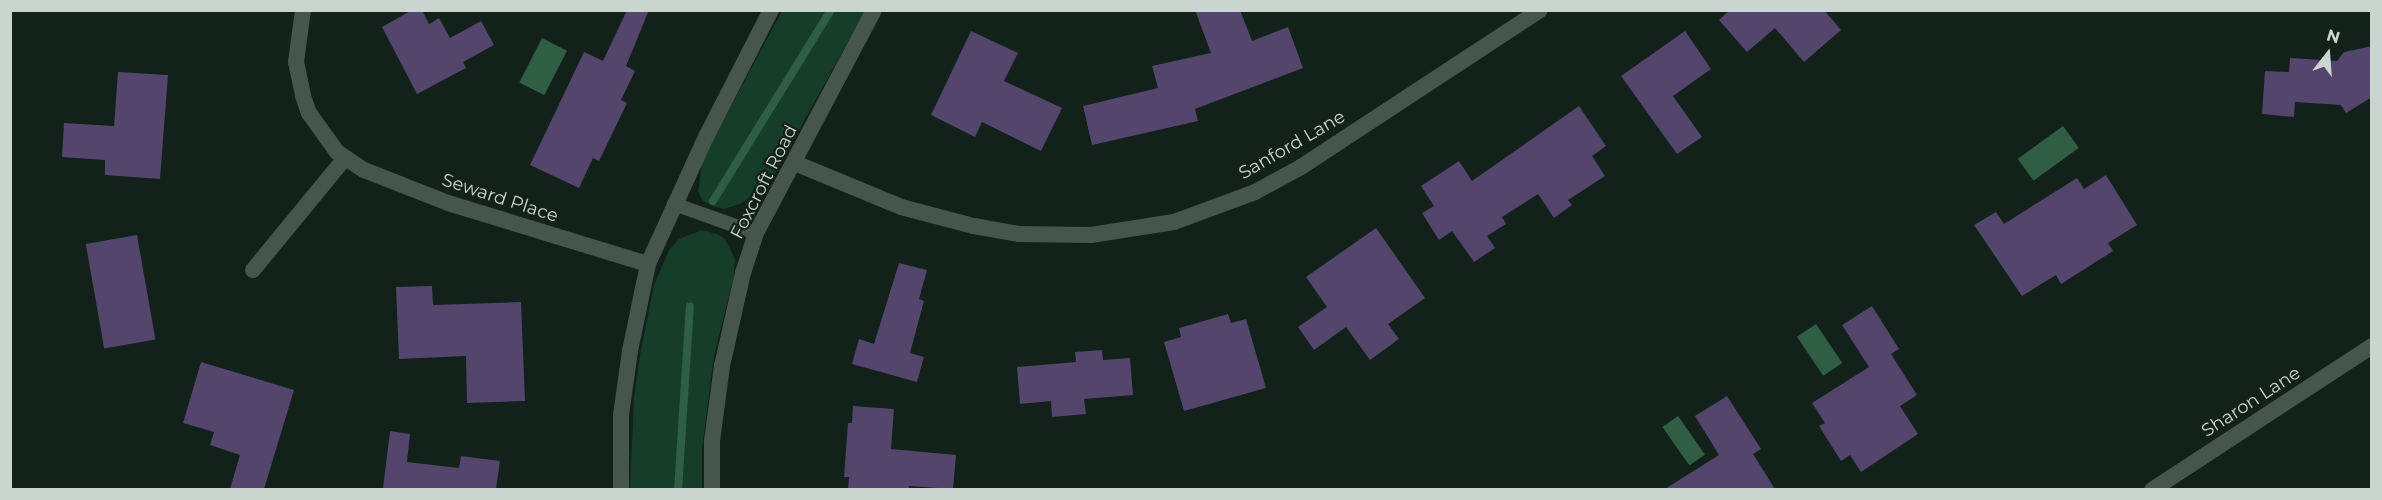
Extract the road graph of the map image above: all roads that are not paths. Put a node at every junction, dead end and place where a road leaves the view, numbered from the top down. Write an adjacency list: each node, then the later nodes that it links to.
1 (303, 10): 5 (street, Seward Place)
2 (771, 10): 7 (street)
3 (874, 10): 6 (street, Foxcroft Road)
4 (1540, 10): 6 (street, Sanford Lane)
5 (345, 158): 9 (street, Seward Place); 10 (street)
6 (795, 163): 8 (street, Foxcroft Road)
7 (674, 204): 8 (lane); 9 (street)
8 (756, 233): 13 (street, Foxcroft Road)
9 (648, 264): 12 (street)
10 (253, 270)
11 (2372, 346): 14 (street, Sharon Lane)
12 (621, 489)
13 (712, 489)
14 (2152, 489)

